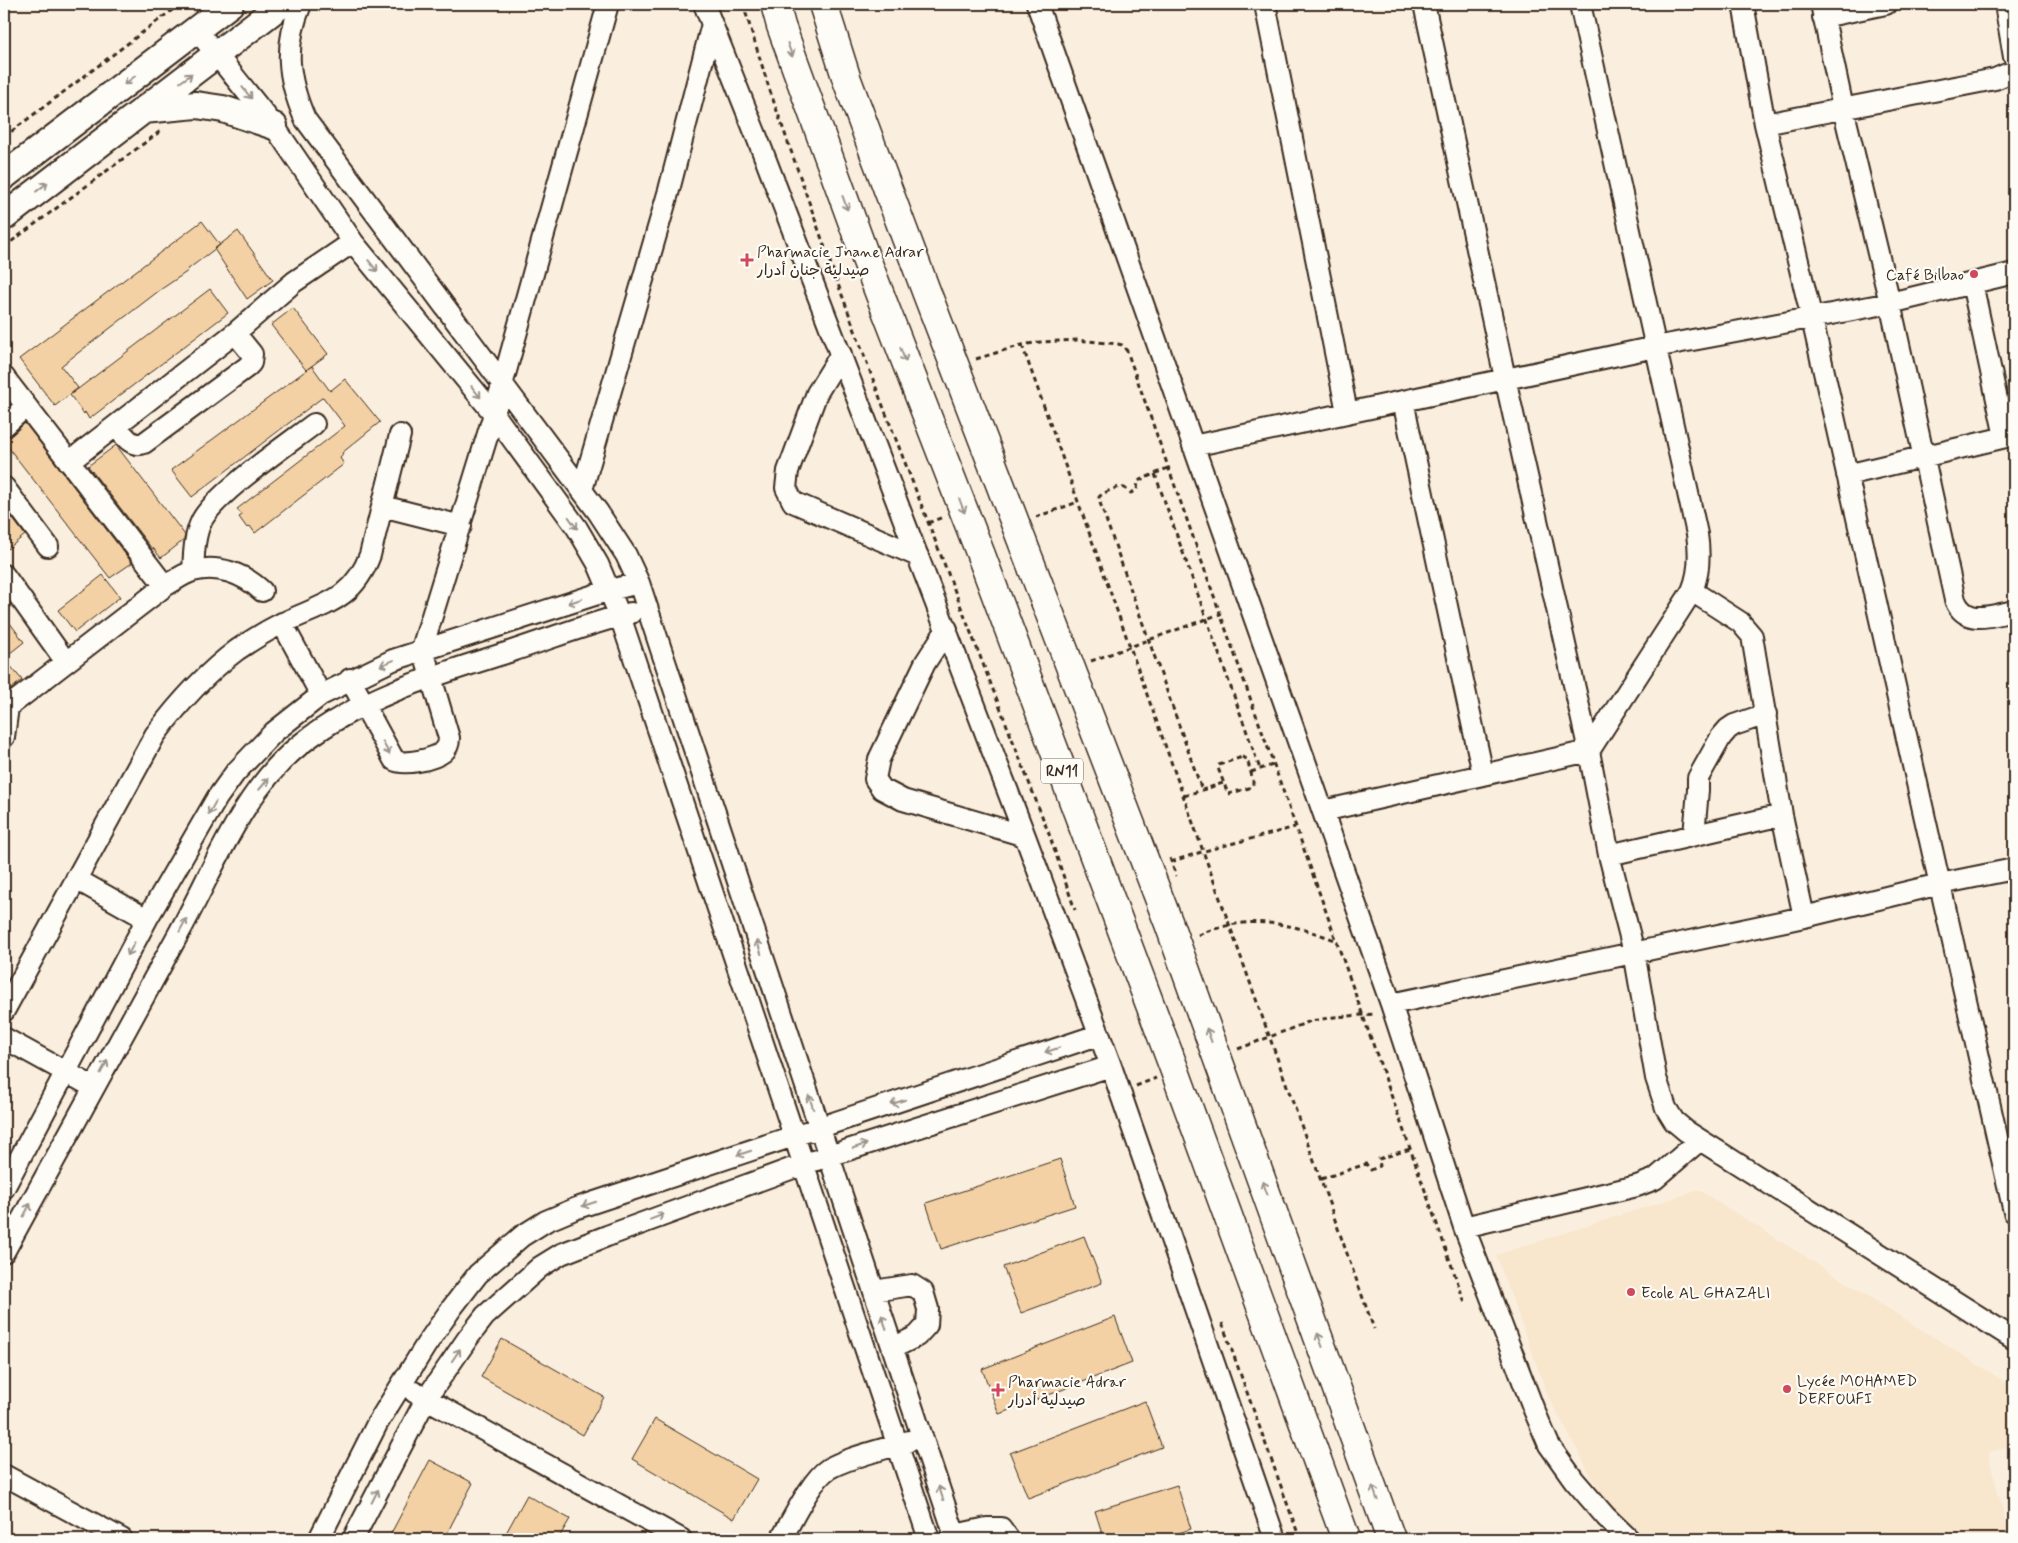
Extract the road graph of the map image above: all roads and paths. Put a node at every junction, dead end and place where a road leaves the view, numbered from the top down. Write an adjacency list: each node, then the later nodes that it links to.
1 (180, 4): 27 (path)
2 (230, 4): 18 (main road)
3 (282, 4): 19 (main road)
4 (301, 4): 43 (street)
5 (608, 4): 43 (street)
6 (704, 4): 17 (street)
7 (775, 4): 124 (highway, RN11, one-way to 124)
8 (823, 4): 122 (highway, RN11, one-way to 8)
9 (1036, 4): 53 (street)
10 (1265, 4): 46 (street)
11 (1424, 4): 42 (street)
12 (1580, 4): 38 (street)
13 (1744, 4): 24 (street)
14 (1886, 4): 16 (street)
15 (2005, 4): 20 (street)
16 (1822, 10): 22 (street)
17 (712, 24): 39 (street); 60 (street)
18 (196, 29): 19 (street); 28 (main road, one-way to 28)
19 (217, 55): 23 (main road, one-way to 19); 25 (street, one-way to 25)
20 (2014, 57)
21 (2014, 71): 22 (street)
22 (1843, 108): 24 (street); 34 (street)
23 (142, 110): 25 (main road); 29 (main road, one-way to 23)
24 (1765, 124): 35 (street)
25 (274, 126): 30 (street)
26 (165, 128): 31 (path)
27 (4, 137)
28 (4, 176)
29 (4, 217)
30 (353, 242): 36 (street); 47 (street, one-way to 47)
31 (4, 247)
32 (2014, 273): 33 (street)
33 (1972, 283): 34 (street); 52 (street)
34 (1890, 303): 35 (street); 54 (street)
35 (1812, 319): 38 (street); 58 (street)
36 (235, 333): 50 (street); 50 (street)
37 (1022, 345): 40 (path); 56 (path); 80 (path)
38 (1655, 347): 42 (street); 71 (street)
39 (841, 354): 64 (street); 64 (street)
40 (976, 359)
41 (4, 377): 45 (street)
42 (1504, 378): 44 (street); 91 (street)
43 (502, 381): 47 (street); 60 (street)
44 (1403, 401): 46 (street); 95 (street)
45 (26, 406): 49 (street); 55 (street)
46 (1347, 412): 53 (street)
47 (494, 414): 62 (street); 69 (street, one-way to 69)
48 (314, 424): 65 (street)
49 (4, 426)
50 (116, 426): 55 (street)
51 (400, 434): 61 (street)
52 (2010, 436): 54 (street)
53 (1193, 446): 99 (street)
54 (1925, 458): 58 (street); 73 (street)
55 (70, 462): 68 (street)
56 (1168, 468): 57 (path); 74 (path)
57 (1155, 474): 76 (path); 79 (path)
58 (1847, 475): 109 (street)
59 (4, 486): 63 (street)
60 (582, 490): 67 (street)
61 (382, 506): 62 (street); 77 (street)
62 (461, 526): 81 (street)
63 (48, 546)
64 (918, 556): 78 (street)
65 (193, 571): 68 (street); 70 (street)
66 (4, 575): 82 (street)
67 (639, 583): 69 (street); 72 (street)
68 (165, 586): 82 (street)
69 (610, 590): 75 (street); 81 (street, one-way to 81)
70 (262, 591)
71 (1692, 591): 89 (street); 91 (street)
72 (647, 609): 75 (street); 128 (street, one-way to 72)
73 (2014, 611)
74 (1220, 614): 76 (path); 92 (path)
75 (620, 616): 84 (street); 129 (street)
76 (1207, 619): 79 (path); 93 (path)
77 (282, 623): 86 (street); 108 (street)
78 (947, 629): 103 (street); 103 (street)
79 (1148, 640): 80 (path); 97 (path)
80 (1130, 647): 83 (path); 98 (path)
81 (424, 649): 84 (street); 85 (street, one-way to 85)
82 (66, 662): 88 (street)
83 (1089, 662)
84 (432, 677): 87 (street); 87 (street, one-way to 84)
85 (350, 680): 86 (street); 87 (street)
86 (321, 695): 111 (street, one-way to 111)
87 (364, 704): 126 (street, one-way to 87)
88 (6, 709): 90 (street)
89 (1766, 714): 100 (street); 102 (street)
90 (4, 737)
91 (1589, 751): 95 (street); 105 (street)
92 (1273, 765): 93 (path); 101 (path)
93 (1260, 769): 94 (path)
94 (1251, 772): 96 (path); 96 (path)
95 (1483, 774): 99 (street)
96 (1223, 783): 97 (path)
97 (1202, 790): 98 (path)
98 (1184, 796): 104 (path)
99 (1322, 811): 116 (street)
100 (1782, 815): 102 (street); 110 (street)
101 (1295, 827): 104 (path); 114 (path)
102 (1694, 835): 105 (street)
103 (1025, 836): 119 (street)
104 (1204, 850): 106 (path); 112 (path)
105 (1609, 855): 115 (street)
106 (1171, 862)
107 (2014, 870): 109 (street)
108 (76, 879): 111 (street); 117 (street)
109 (1940, 884): 110 (street); 136 (street)
110 (1804, 917): 115 (street)
111 (147, 918): 125 (street, one-way to 125)
112 (1230, 925): 113 (path); 114 (path); 120 (path)
113 (1198, 935)
114 (1336, 940): 118 (path)
115 (1634, 952): 116 (street); 130 (street)
116 (1392, 1008): 118 (path); 137 (street)
117 (4, 1011)
118 (1363, 1015): 120 (path); 131 (path)
119 (1098, 1035): 123 (street); 128 (street, one-way to 128)
120 (1270, 1036): 122 (path); 134 (path)
121 (4, 1038): 125 (street)
122 (1216, 1057): 159 (highway, RN11, one-way to 122)
123 (1111, 1066): 127 (street); 132 (street, one-way to 123)
124 (1175, 1071): 127 (path); 158 (highway, RN11)
125 (66, 1073): 126 (street); 135 (street)
126 (93, 1087): 138 (street, one-way to 126)
127 (1120, 1092): 157 (street)
128 (819, 1128): 129 (street); 132 (street)
129 (794, 1136): 133 (street); 144 (street, one-way to 144)
130 (1700, 1140): 137 (street); 142 (street)
131 (1410, 1149): 134 (path); 140 (path)
132 (829, 1156): 133 (street); 139 (street)
133 (804, 1164): 145 (street, one-way to 133); 147 (street)
134 (1321, 1179): 141 (path)
135 (4, 1188)
136 (2014, 1212)
137 (1464, 1227): 160 (street)
138 (4, 1252)
139 (874, 1291): 143 (street, one-way to 139); 143 (street)
140 (1466, 1306)
141 (1374, 1328)
142 (2014, 1338)
143 (893, 1348): 146 (street)
144 (401, 1386): 145 (street); 151 (street)
145 (426, 1399): 152 (street, one-way to 145); 153 (street)
146 (922, 1437): 147 (street); 149 (street, one-way to 146)
147 (898, 1445): 154 (street); 155 (street)
148 (4, 1475): 150 (street)
149 (956, 1537): 156 (street)
150 (122, 1539)
151 (319, 1539)
152 (353, 1539)
153 (681, 1539)
154 (781, 1539)
155 (929, 1539)
156 (1009, 1539)
157 (1275, 1539)
158 (1346, 1539)
159 (1391, 1539)
160 (1629, 1539)

